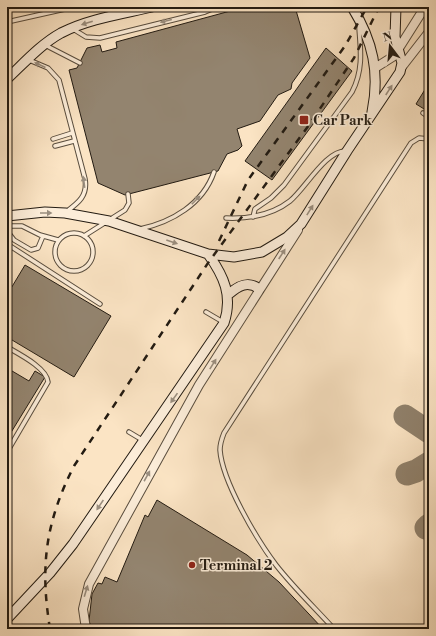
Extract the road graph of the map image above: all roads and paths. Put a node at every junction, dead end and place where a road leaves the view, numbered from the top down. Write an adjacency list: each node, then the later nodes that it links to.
1 (74, 7): 8 (lane)
2 (152, 7): 9 (main road, one-way to 9)
3 (217, 7): 9 (lane, one-way to 9)
4 (352, 7): 7 (main road)
5 (396, 7): 12 (main road)
6 (425, 7): 12 (street)
7 (358, 17): 15 (main road); 31 (lane)
8 (7, 22)
9 (72, 28): 11 (main road)
10 (429, 32): 16 (street)
11 (44, 45): 13 (main road); 14 (lane)
12 (398, 51): 15 (street); 16 (main road)
13 (28, 60): 17 (main road); 21 (lane, one-way to 13)
14 (80, 62)
15 (375, 68): 19 (main road)
16 (401, 68): 19 (main road, one-way to 16)
17 (7, 79)
18 (423, 113): 20 (lane)
19 (370, 117): 26 (main road)
20 (429, 118)
21 (72, 133): 22 (lane); 24 (lane)
22 (53, 139)
23 (429, 139): 54 (lane)
24 (74, 141): 25 (lane); 29 (lane, one-way to 24)
25 (55, 146)
26 (347, 151): 31 (lane); 34 (main road, one-way to 26)
27 (214, 172): 36 (lane, one-way to 27)
28 (128, 194): 33 (lane)
29 (65, 213): 30 (main road, one-way to 29); 33 (main road)
30 (7, 216)
31 (253, 217): 32 (lane)
32 (226, 218)
33 (109, 221): 36 (main road); 39 (lane)
34 (301, 224): 42 (main road); 43 (street, one-way to 34)
35 (7, 226): 38 (lane)
36 (137, 230): 42 (main road, one-way to 42)
37 (7, 231): 38 (lane)
38 (43, 236): 40 (lane)
39 (84, 236): 40 (lane); 40 (lane)
40 (58, 240)
41 (7, 244): 45 (lane)
42 (208, 254): 44 (main road)
43 (260, 289): 44 (main road); 53 (street, one-way to 43)
44 (228, 294): 47 (main road)
45 (100, 304)
46 (206, 312): 47 (lane)
47 (224, 323): 50 (main road, one-way to 50)
48 (7, 346): 51 (lane)
49 (130, 432): 50 (lane)
50 (144, 441): 52 (main road, one-way to 52)
51 (7, 452)
52 (7, 619)
53 (86, 629)
54 (334, 629)

